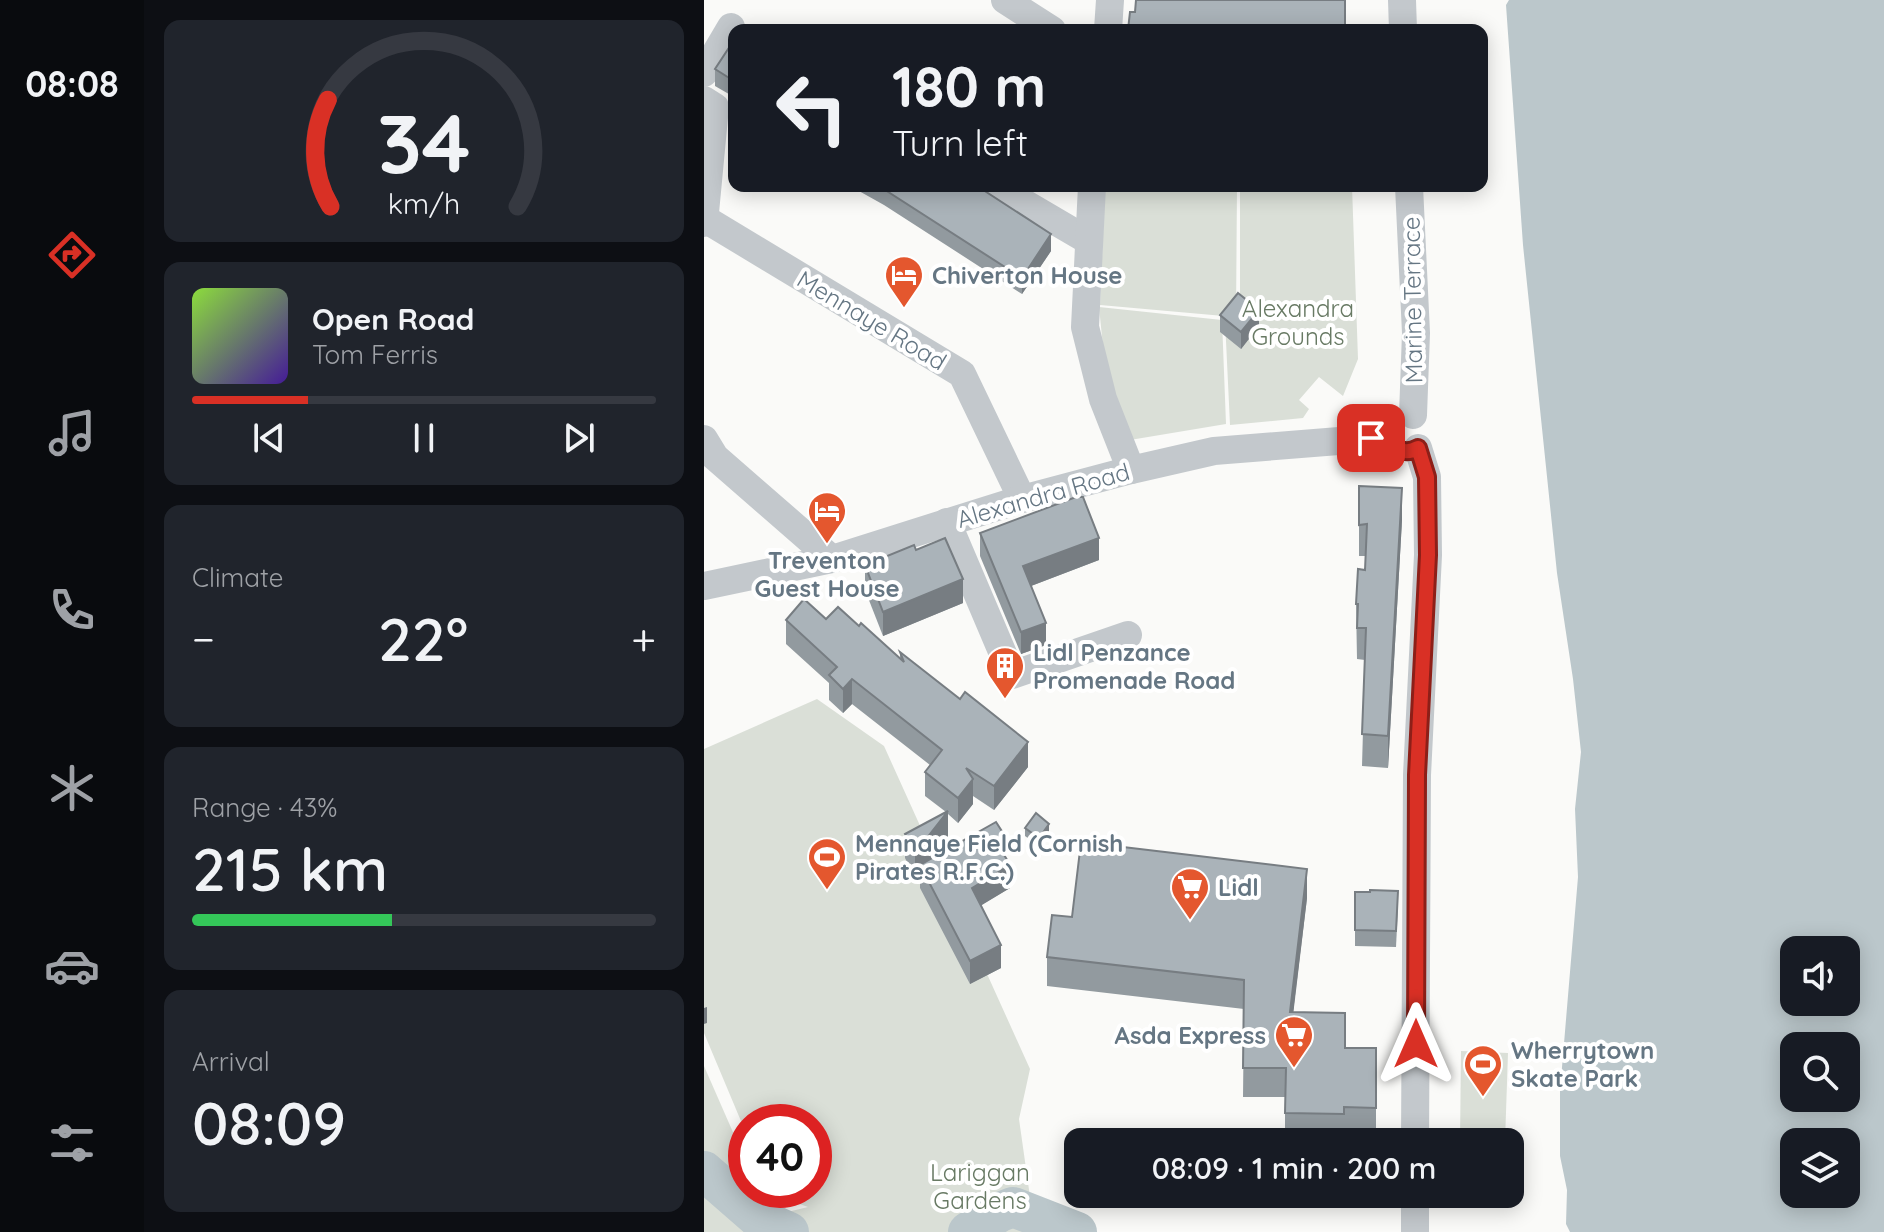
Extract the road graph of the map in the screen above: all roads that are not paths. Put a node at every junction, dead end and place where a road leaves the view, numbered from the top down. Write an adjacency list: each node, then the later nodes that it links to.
1 (1005, 0): 4 (street)
2 (1110, 0): 5 (street)
3 (1402, 0): 6 (street)
4 (1043, 24)
5 (1108, 24)
6 (1403, 24)
7 (728, 27): 8 (street)
8 (704, 73)
9 (709, 104): 13 (street)
10 (1005, 192): 14 (street)
11 (1092, 192): 14 (street)
12 (1409, 192): 15 (street, Marine Terrace)
13 (704, 221): 20 (street, Mennaye Road)
14 (1089, 241): 19 (street)
15 (1413, 415): 16 (street); 18 (street)
16 (1389, 437): 18 (street); 19 (street, Alexandra Road)
17 (704, 439): 22 (street)
18 (1418, 448): 25 (street)
19 (1131, 470): 20 (street, Alexandra Road)
20 (1022, 499): 21 (street, Alexandra Road)
21 (947, 522): 22 (street, Alexandra Road); 24 (street)
22 (832, 559): 23 (street, Alexandra Road)
23 (704, 586)
24 (1128, 635)
25 (1415, 1128)
26 (1415, 1208): 27 (street)
27 (1415, 1232)

